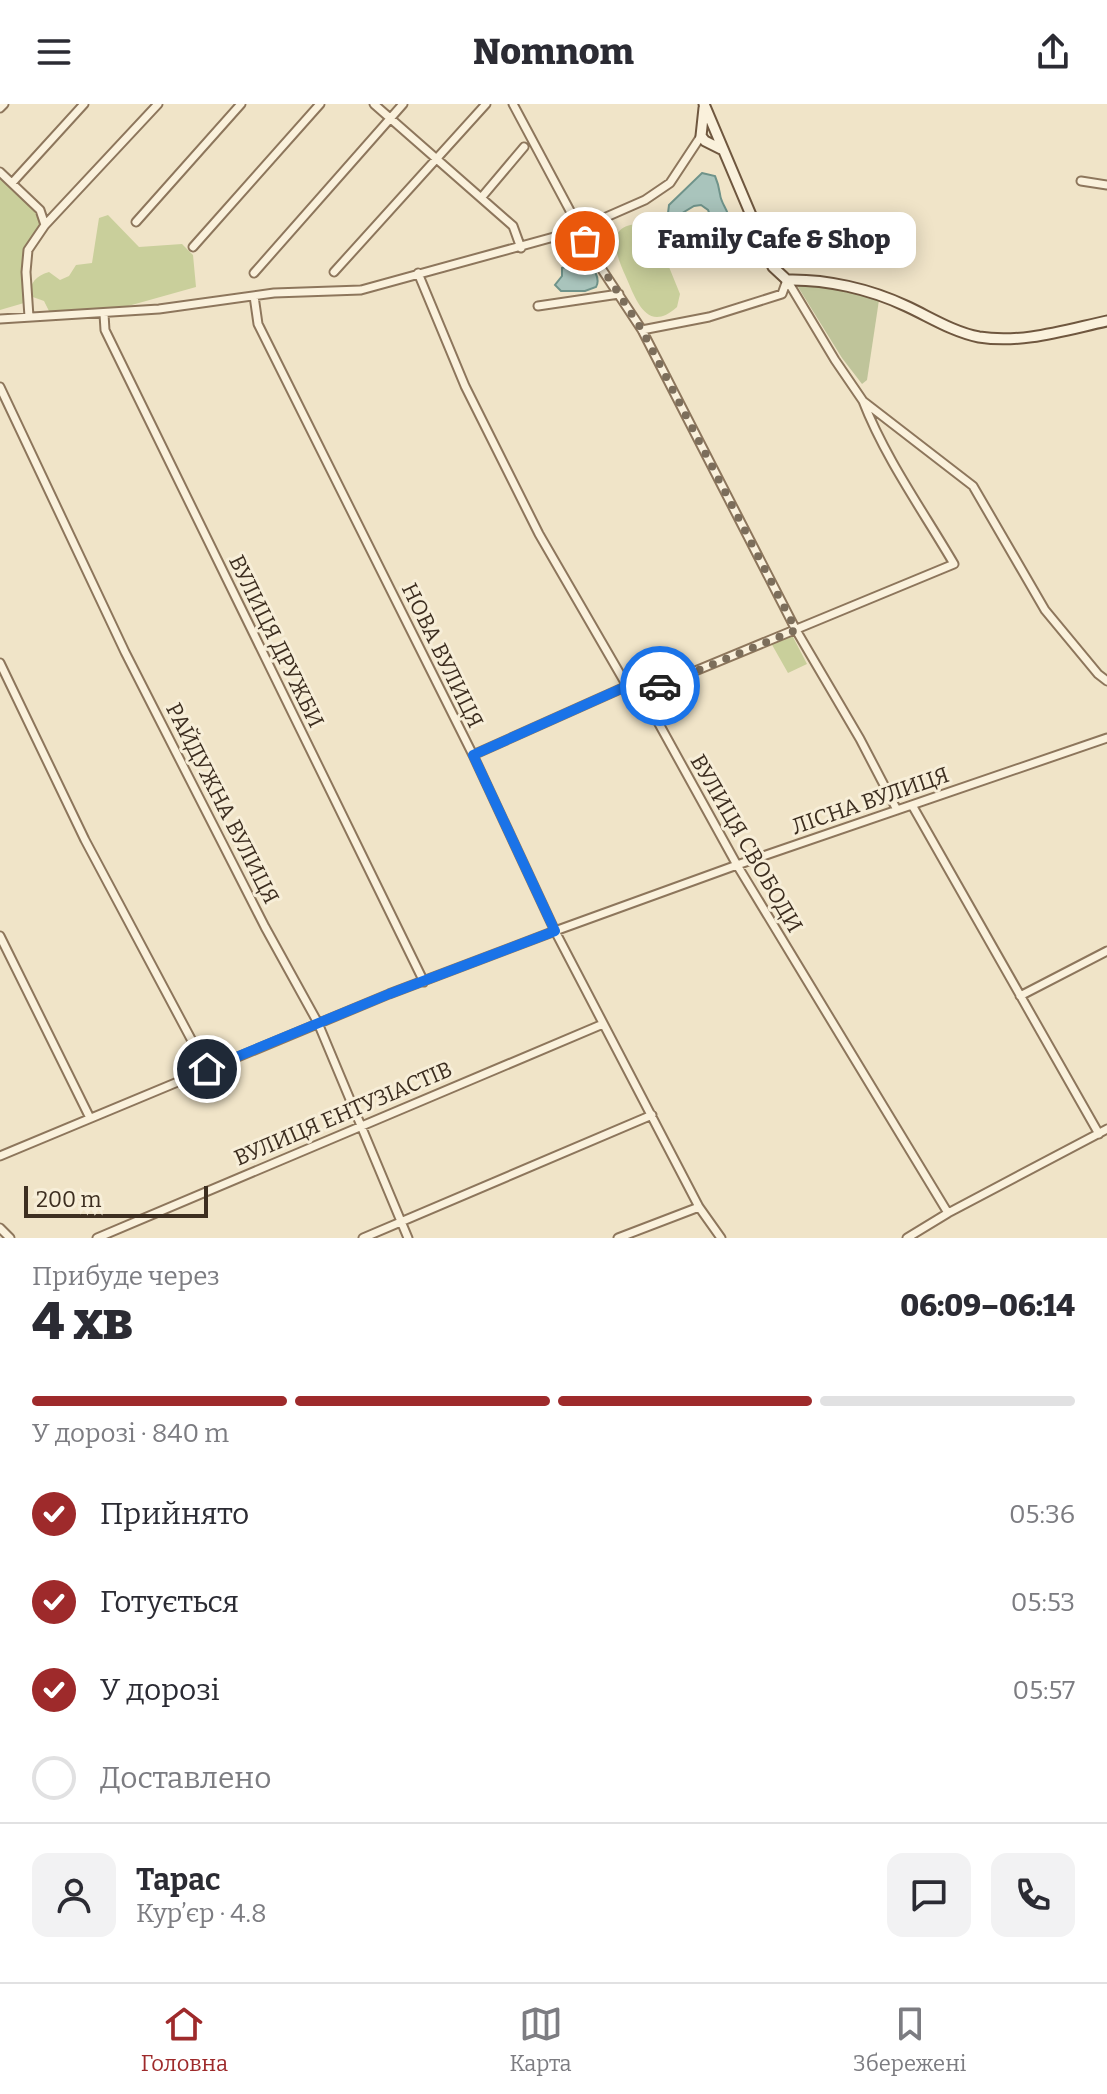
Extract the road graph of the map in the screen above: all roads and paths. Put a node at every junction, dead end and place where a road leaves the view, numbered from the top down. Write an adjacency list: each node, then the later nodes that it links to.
1 (84, 104): 16 (street)
2 (158, 104): 20 (street)
3 (241, 104): 19 (street)
4 (320, 104): 22 (street)
5 (374, 104): 10 (street)
6 (403, 104): 10 (street)
7 (486, 104): 13 (street)
8 (513, 104): 21 (street)
9 (704, 104): 11 (street)
10 (390, 118): 13 (street); 25 (street)
11 (709, 136): 21 (street); 27 (street)
12 (524, 147): 18 (street)
13 (435, 158): 18 (street); 24 (street)
14 (0, 172): 16 (street)
15 (1081, 181): 17 (street)
16 (12, 183): 20 (street)
17 (1107, 185)
18 (481, 198): 23 (street)
19 (136, 222)
20 (45, 225): 32 (street)
21 (580, 229): 23 (street); 28 (street)
22 (193, 247)
23 (521, 248): 26 (street)
24 (334, 272)
25 (254, 273)
26 (418, 273): 29 (street); 41 (street)
27 (787, 280): 34 (street); 35 (street); 37 (street)
28 (619, 294): 30 (street); 35 (street)
29 (254, 296): 31 (street); 44 (street, НОВА ВУЛИЦЯ)
30 (538, 306)
31 (104, 314): 32 (street); 51 (street, ВУЛИЦЯ ДРУЖБИ)
32 (29, 317): 33 (street)
33 (0, 319)
34 (1107, 321)
35 (642, 330): 38 (street)
36 (0, 387): 53 (street, РАЙДУЖНА ВУЛИЦЯ)
37 (863, 401): 38 (street); 40 (street)
38 (796, 630): 42 (street); 46 (street)
39 (0, 663): 55 (street)
40 (1107, 681)
41 (627, 686): 42 (street); 44 (street)
42 (642, 693): 47 (street, ВУЛИЦЯ СВОБОДИ)
43 (1107, 738): 45 (street, ЛІСНА ВУЛИЦЯ)
44 (473, 755): 48 (street, НОВА ВУЛИЦЯ)
45 (912, 805): 46 (street, ЛІСНА ВУЛИЦЯ); 52 (street)
46 (897, 810): 47 (street, ЛІСНА ВУЛИЦЯ)
47 (737, 865): 48 (street, ЛІСНА ВУЛИЦЯ); 62 (street, ВУЛИЦЯ СВОБОДИ)
48 (555, 931): 51 (street, ЛІСНА ВУЛИЦЯ); 54 (street, НОВА ВУЛИЦЯ)
49 (0, 936): 57 (street)
50 (1107, 951): 52 (street)
51 (424, 982): 53 (street, ЛІСНА ВУЛИЦЯ)
52 (1020, 996): 59 (street)
53 (318, 1023): 55 (street, ЛІСНА ВУЛИЦЯ); 58 (street, РАЙДУЖНА ВУЛИЦЯ)
54 (603, 1024): 56 (street, НОВА ВУЛИЦЯ); 58 (street, ВУЛИЦЯ ЕНТУЗІАСТІВ)
55 (207, 1069): 57 (street, ЛІСНА ВУЛИЦЯ)
56 (652, 1115): 61 (street, НОВА ВУЛИЦЯ); 63 (street)
57 (90, 1118): 60 (street, ЛІСНА ВУЛИЦЯ)
58 (361, 1124): 63 (street, РАЙДУЖНА ВУЛИЦЯ); 66 (street, ВУЛИЦЯ ЕНТУЗІАСТІВ)
59 (1103, 1131): 62 (street)
60 (0, 1156)
61 (699, 1207): 69 (street); 70 (street, НОВА ВУЛИЦЯ)
62 (948, 1213): 71 (street)
63 (401, 1222): 67 (street); 68 (street, РАЙДУЖНА ВУЛИЦЯ)
64 (0, 1228): 65 (street)
65 (10, 1238)
66 (97, 1238)
67 (363, 1238)
68 (408, 1238)
69 (618, 1238)
70 (721, 1238)
71 (907, 1238)

